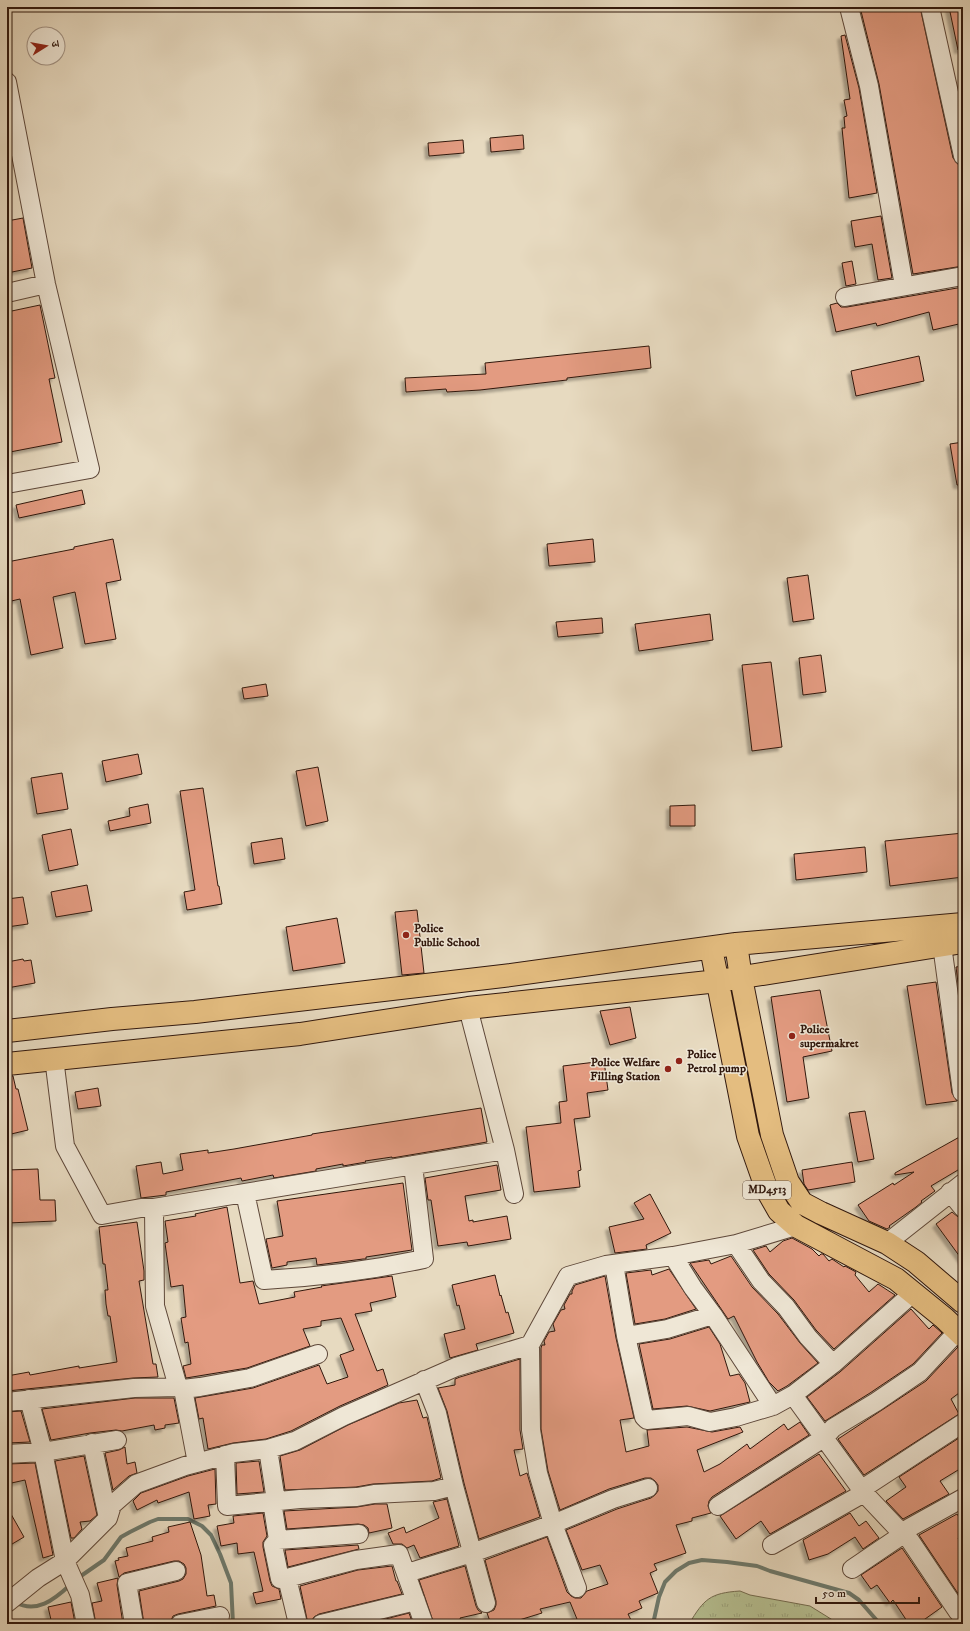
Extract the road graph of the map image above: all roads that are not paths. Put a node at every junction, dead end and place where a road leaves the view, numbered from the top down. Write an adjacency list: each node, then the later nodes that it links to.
1 (849, 7): 9 (street)
2 (930, 7): 5 (street)
3 (7, 82): 4 (street)
4 (9, 101): 8 (street)
5 (960, 124): 6 (street)
6 (963, 156)
7 (963, 276): 9 (street)
8 (46, 284): 10 (street); 12 (street)
9 (904, 286): 11 (street)
10 (7, 293)
11 (845, 298)
12 (7, 484)
13 (963, 924): 15 (main road)
14 (963, 942): 16 (main road)
15 (736, 944): 17 (main road); 18 (main road, MD4513)
16 (942, 945): 18 (main road); 24 (street)
17 (711, 948): 19 (main road, MD4513); 21 (main road)
18 (741, 978): 19 (main road); 33 (main road, MD4513)
19 (718, 981): 20 (main road); 32 (main road, MD4513)
20 (468, 1008): 22 (main road); 25 (street)
21 (7, 1031)
22 (54, 1058): 23 (main road); 30 (street)
23 (7, 1064)
24 (962, 1092)
25 (505, 1150): 26 (street); 29 (street)
26 (413, 1165): 28 (street); 28 (street)
27 (956, 1187): 31 (street); 33 (street)
28 (245, 1193): 30 (street)
29 (514, 1194)
30 (154, 1208): 46 (street)
31 (963, 1208)
32 (796, 1226): 34 (street); 37 (main road, MD4513)
33 (887, 1243): 38 (main road, MD4513)
34 (736, 1244): 35 (street); 44 (street)
35 (673, 1256): 36 (street); 39 (street)
36 (614, 1264): 41 (street); 42 (street)
37 (913, 1293): 40 (main road, MD4513); 44 (street)
38 (963, 1302)
39 (713, 1315): 41 (street); 50 (street)
40 (960, 1334): 52 (street)
41 (626, 1336): 50 (street)
42 (530, 1345): 45 (street); 67 (street)
43 (318, 1354): 46 (street)
44 (833, 1364): 47 (street)
45 (424, 1380): 55 (street); 60 (street)
46 (181, 1388): 48 (street); 59 (street)
47 (793, 1395): 50 (street); 52 (street)
48 (29, 1399): 49 (street); 56 (street)
49 (7, 1402)
50 (773, 1406)
51 (961, 1428): 62 (street)
52 (825, 1437): 62 (street); 65 (street)
53 (117, 1440): 54 (street)
54 (92, 1443): 56 (street); 66 (street)
55 (268, 1449): 58 (street); 64 (street)
56 (43, 1452): 57 (street); 73 (street)
57 (7, 1454)
58 (225, 1456): 59 (street); 64 (street)
59 (197, 1463): 66 (street)
60 (454, 1486): 64 (street); 72 (street)
61 (648, 1488): 67 (street)
62 (863, 1491): 68 (street); 71 (street)
63 (963, 1498): 68 (street)
64 (274, 1501): 70 (street)
65 (718, 1506)
66 (108, 1518): 73 (street)
67 (553, 1524): 72 (street); 78 (street)
68 (905, 1533): 74 (street); 82 (street)
69 (359, 1534): 70 (street)
70 (278, 1540): 77 (street)
71 (772, 1545)
72 (472, 1553): 76 (street); 81 (street)
73 (65, 1561): 80 (street); 84 (street)
74 (852, 1569)
75 (176, 1571): 85 (street)
76 (407, 1572): 77 (street); 79 (street)
77 (287, 1578): 87 (street)
78 (577, 1588)
79 (416, 1601): 88 (street); 89 (street)
80 (7, 1603)
81 (486, 1603)
82 (958, 1612)
83 (220, 1616): 86 (street)
84 (86, 1624)
85 (134, 1624)
86 (180, 1624)
87 (298, 1624)
88 (322, 1624)
89 (424, 1624)

